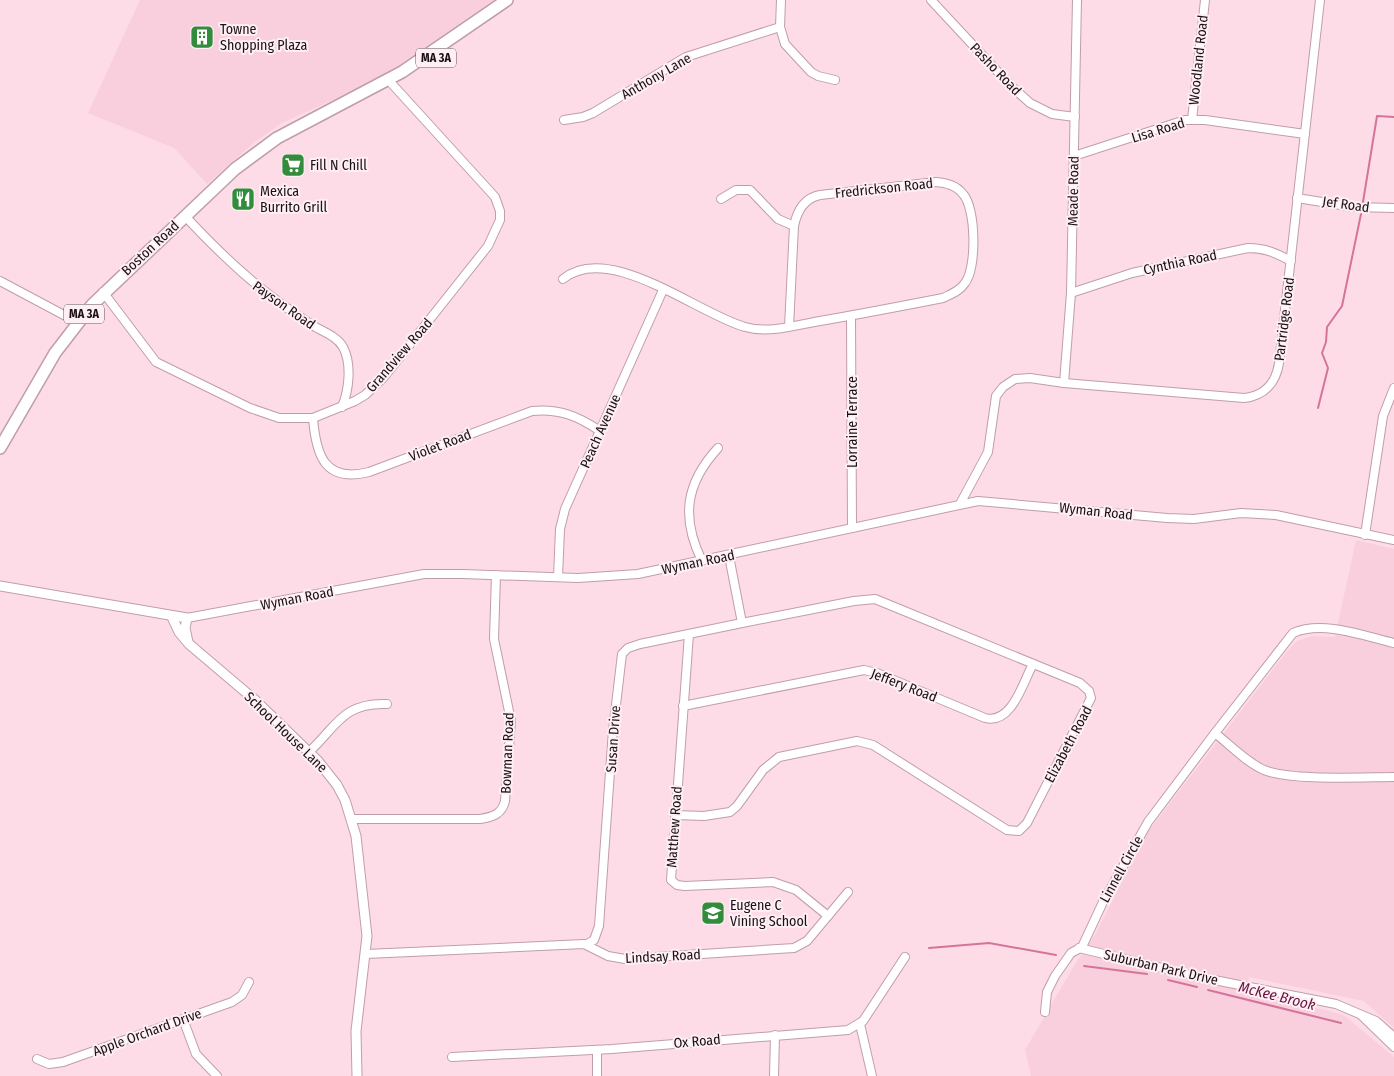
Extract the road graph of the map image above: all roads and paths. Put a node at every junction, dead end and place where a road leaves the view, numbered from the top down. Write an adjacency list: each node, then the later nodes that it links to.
1 (507, 0): 11 (main road, Boston Road / MA 3A)
2 (517, 0): 10 (main road, Boston Road / MA 3A)
3 (781, 0): 8 (street)
4 (931, 0): 12 (street, Pasho Road)
5 (1077, 0): 12 (street, Meade Road)
6 (1205, 0): 14 (street, Woodland Road)
7 (1320, 0): 15 (street, Partridge Road)
8 (780, 27): 9 (street); 13 (street, Anthony Lane)
9 (835, 80)
10 (392, 84): 11 (main road, Boston Road / MA 3A); 33 (street, Grandview Road)
11 (351, 100): 20 (main road, Boston Road / MA 3A)
12 (1075, 117): 16 (street, Meade Road)
13 (564, 120)
14 (1192, 120): 15 (street, Lisa Road); 16 (street, Lisa Road)
15 (1305, 134): 17 (street, Partridge Road)
16 (1074, 156): 27 (street, Meade Road)
17 (1298, 198): 19 (street, Jef Road); 22 (street, Partridge Road)
18 (721, 200): 21 (street)
19 (1394, 208)
20 (185, 216): 26 (main road, Boston Road / MA 3A); 33 (street, Payson Road)
21 (794, 226): 28 (street, Fredrickson Road); 30 (street, Fredrickson Road)
22 (1290, 260): 27 (street, Cynthia Road); 31 (street, Partridge Road)
23 (564, 279): 25 (street, Fredrickson Road)
24 (0, 281): 29 (street)
25 (663, 290): 30 (street, Fredrickson Road); 35 (street, Peach Avenue)
26 (103, 292): 29 (main road, Boston Road / MA 3A); 34 (street, Grandview Road)
27 (1071, 293): 31 (street, Meade Road)
28 (851, 316): 30 (street, Fredrickson Road); 39 (street, Lorraine Terrace)
29 (77, 322): 36 (main road, Boston Road / MA 3A)
30 (789, 327)
31 (1064, 383): 38 (street, Partridge Road)
32 (1394, 388): 40 (street)
33 (342, 407): 34 (street, Grandview Road)
34 (313, 418): 35 (street, Violet Road)
35 (600, 431): 45 (street, Peach Avenue)
36 (0, 448)
37 (718, 448): 43 (street)
38 (960, 504): 39 (street, Wyman Road); 40 (street, Wyman Road)
39 (852, 528): 42 (street, Wyman Road)
40 (1365, 535): 41 (street, Wyman Road)
41 (1394, 540)
42 (729, 556): 43 (street, Wyman Road); 49 (street)
43 (702, 561): 45 (street, Wyman Road)
44 (496, 575): 45 (street, Wyman Road); 48 (street, Wyman Road); 60 (street, Bowman Road)
45 (558, 577)
46 (0, 586): 47 (street, Wyman Road)
47 (172, 617): 48 (street, Wyman Road); 52 (street, School House Lane)
48 (187, 618): 52 (street)
49 (742, 623): 50 (street, Susan Drive); 53 (street, Elizabeth Road)
50 (689, 634): 55 (street, Matthew Road); 63 (street, Susan Drive)
51 (1394, 643): 56 (street, Linnell Circle)
52 (189, 644): 57 (street, School House Lane)
53 (1033, 664): 55 (street, Jeffery Road); 59 (street, Elizabeth Road)
54 (388, 704): 57 (street)
55 (683, 706): 59 (street, Matthew Road)
56 (1215, 733): 58 (street); 64 (street, Linnell Circle)
57 (309, 752): 60 (street, School House Lane)
58 (1394, 777)
59 (675, 815): 62 (street, Matthew Road)
60 (352, 819): 65 (street, School House Lane)
61 (848, 892): 62 (street, Lindsay Road)
62 (828, 916): 63 (street, Lindsay Road)
63 (587, 944): 65 (street, Lindsay Road)
64 (1079, 948): 68 (street, Linnell Circle); 69 (street, Suburban Park Drive)
65 (366, 954): 79 (street, School House Lane)
66 (905, 957): 71 (street)
67 (249, 982): 70 (street, Apple Orchard Drive)
68 (1045, 1012)
69 (1359, 1013): 73 (street, Suburban Park Drive); 74 (street, Suburban Park Drive)
70 (183, 1020): 77 (street, Apple Orchard Drive); 78 (street)
71 (860, 1024): 72 (street, Ox Road); 82 (street)
72 (775, 1035): 75 (street, Ox Road); 81 (street)
73 (1394, 1037)
74 (1394, 1047)
75 (597, 1050): 76 (street, Ox Road); 80 (street)
76 (452, 1057)
77 (37, 1059)
78 (217, 1076)
79 (357, 1076)
80 (597, 1076)
81 (774, 1076)
82 (872, 1076)

